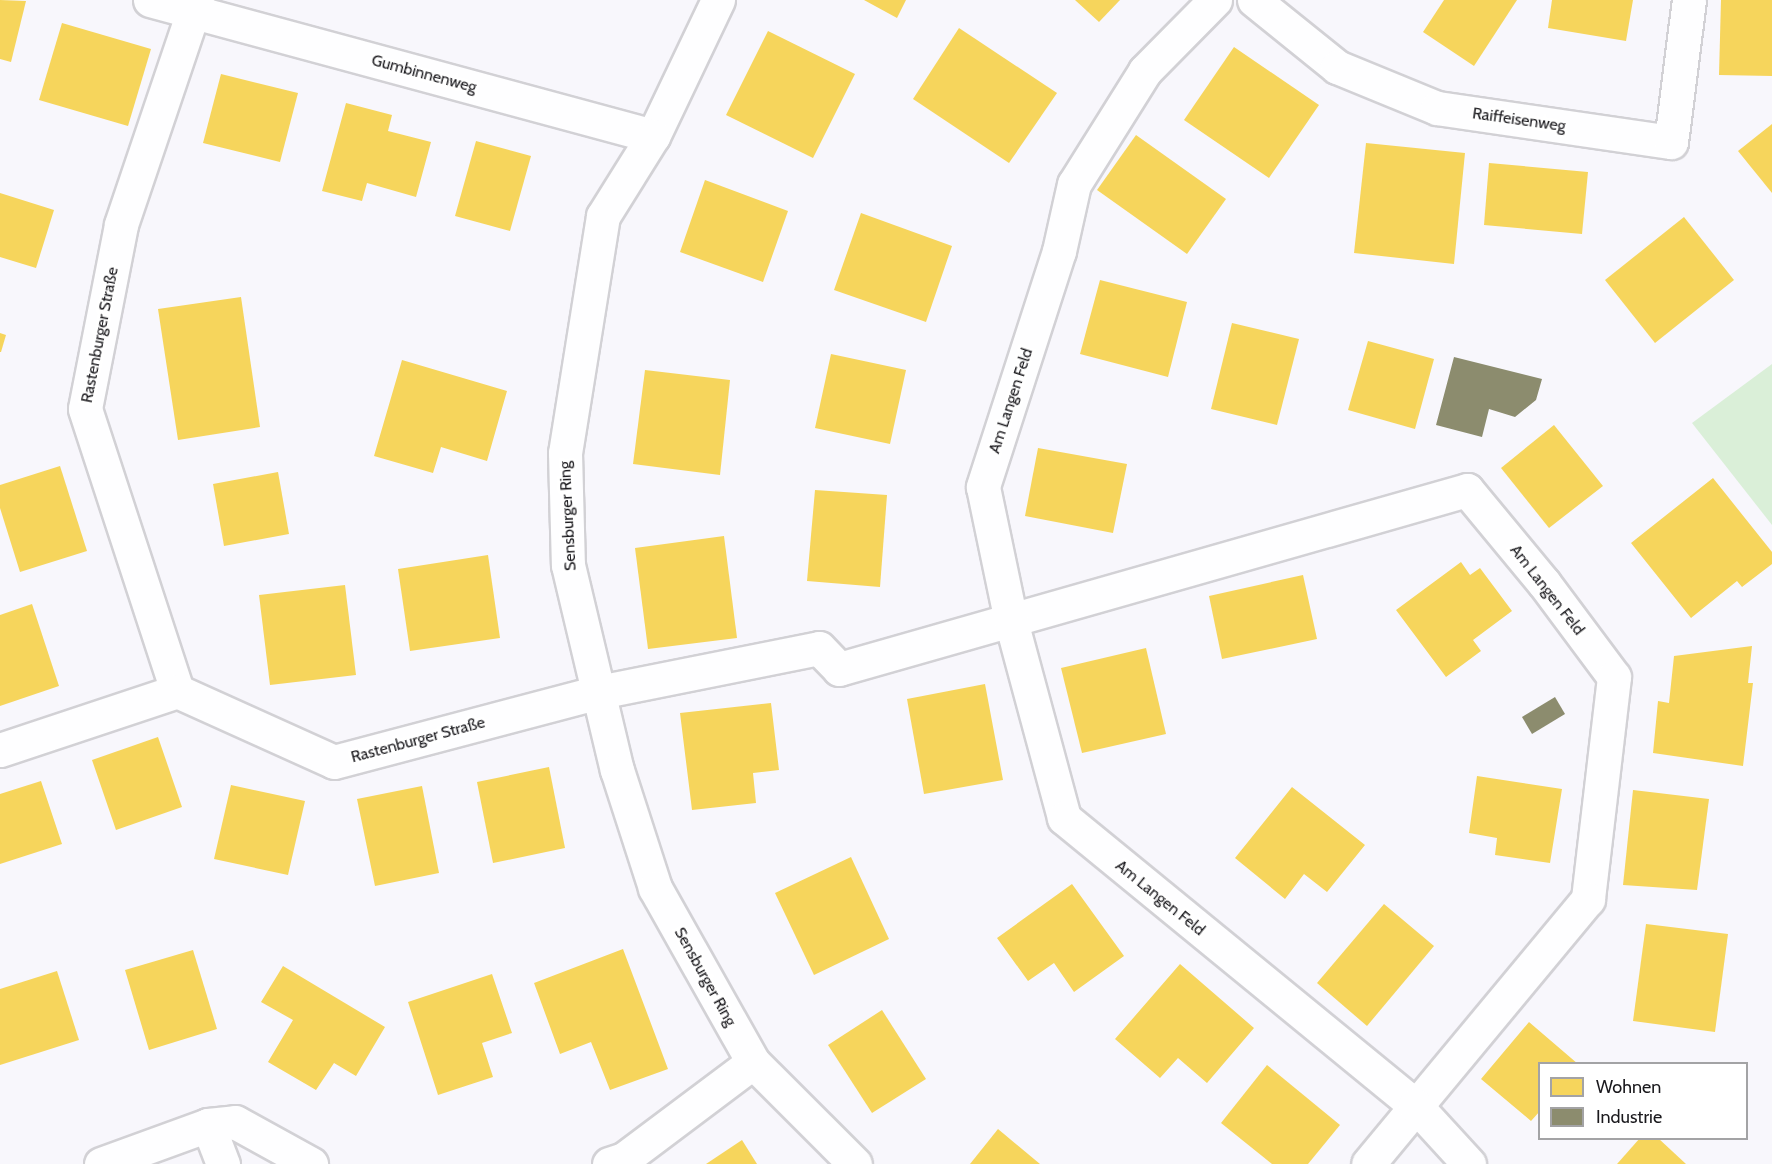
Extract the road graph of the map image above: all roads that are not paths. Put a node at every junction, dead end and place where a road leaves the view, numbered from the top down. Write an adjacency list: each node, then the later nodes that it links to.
1 (150, 0): 6 (street, Gumbinnenweg)
2 (718, 0): 7 (street, Sensburger Ring)
3 (1215, 0): 8 (street, Am Langen Feld)
4 (1254, 0): 5 (street, Raiffeisenweg)
5 (1689, 0)
6 (195, 6): 7 (street, Gumbinnenweg); 9 (street, Rastenburger Straße)
7 (653, 136): 10 (street, Sensburger Ring)
8 (1011, 621): 10 (street, Am Langen Feld); 13 (street, Am Langen Feld); 13 (street, Am Langen Feld)
9 (177, 691): 10 (street, Rastenburger Straße); 11 (street)
10 (599, 692): 12 (street, Sensburger Ring)
11 (0, 750)
12 (753, 1062): 18 (street); 19 (street, Sensburger Ring)
13 (1415, 1105): 20 (street, Am Langen Feld); 21 (street, Am Langen Feld)
14 (208, 1125): 15 (street); 16 (street); 17 (street)
15 (101, 1164)
16 (223, 1164)
17 (311, 1164)
18 (609, 1164)
19 (855, 1164)
20 (1368, 1164)
21 (1469, 1164)

